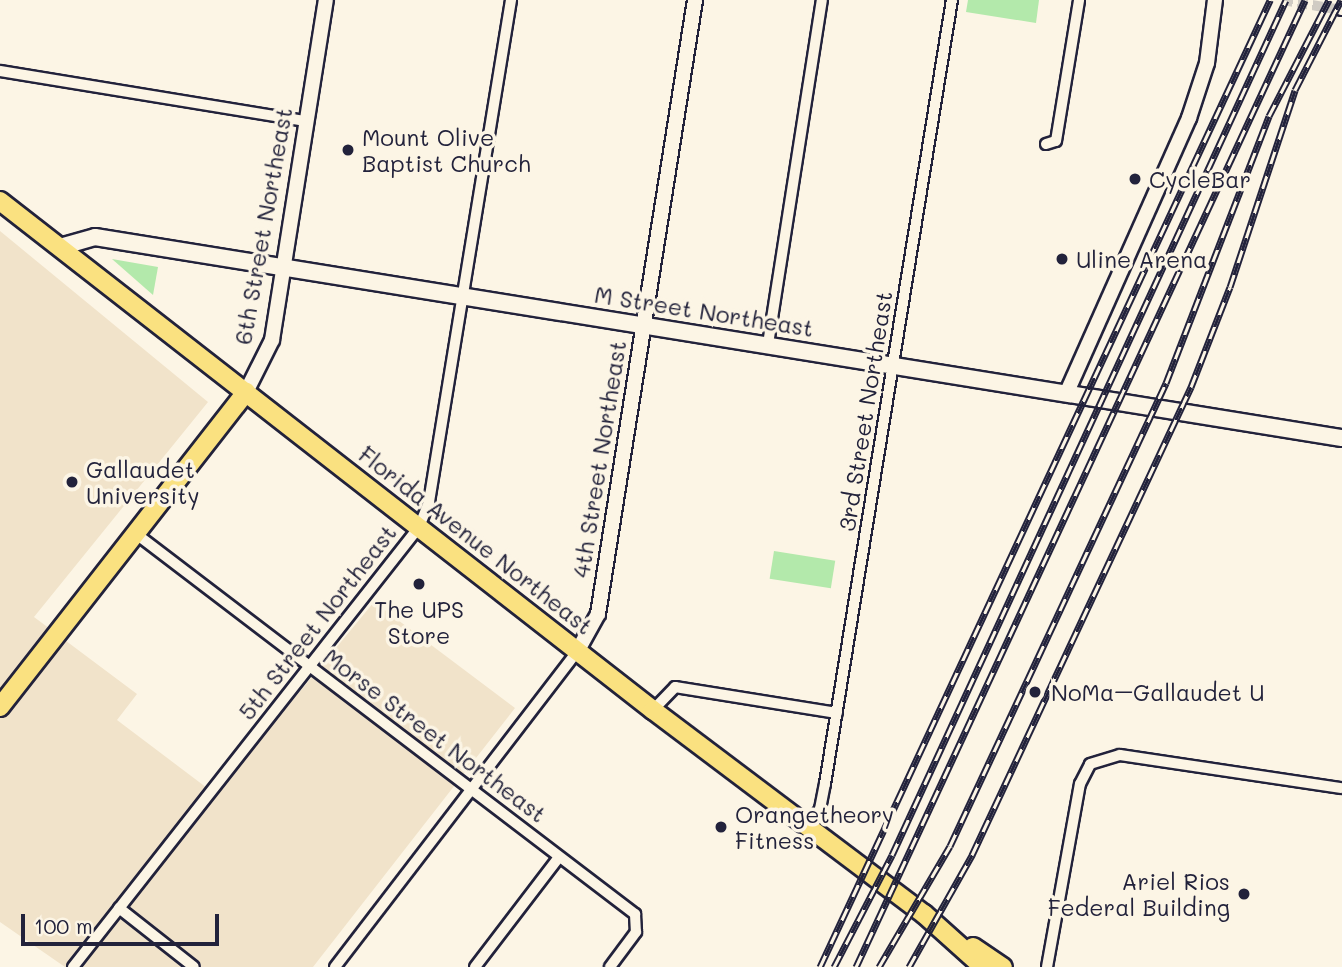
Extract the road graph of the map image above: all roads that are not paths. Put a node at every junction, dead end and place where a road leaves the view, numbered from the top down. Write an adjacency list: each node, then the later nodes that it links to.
1 (326, 0): 9 (street, 6th Street Northeast)
2 (511, 0): 14 (street, 5th Street Northeast)
3 (695, 0): 15 (street, 4th Street Northeast)
4 (822, 0): 16 (street)
5 (952, 0): 17 (street, 3rd Street Northeast)
6 (1079, 0): 10 (street)
7 (1215, 0): 19 (street)
8 (0, 71): 9 (street)
9 (307, 121): 13 (street, 6th Street Northeast)
10 (1046, 144)
11 (0, 201): 12 (main road, Florida Avenue Northeast)
12 (60, 247): 13 (main road, M Street Northeast); 18 (main road, Florida Avenue Northeast)
13 (284, 267): 14 (main road, M Street Northeast); 18 (street, 6th Street Northeast)
14 (464, 295): 15 (main road, M Street Northeast); 21 (street, 5th Street Northeast)
15 (644, 324): 16 (main road, M Street Northeast); 23 (street, 4th Street Northeast)
16 (768, 344): 17 (main road, M Street Northeast)
17 (894, 365): 19 (main road, M Street Northeast); 27 (street, 3rd Street Northeast)
18 (246, 392): 21 (main road, Florida Avenue Northeast); 22 (main road, 6th Street Northeast)
19 (1067, 392): 20 (main road, M Street Northeast)
20 (1342, 438)
21 (419, 527): 23 (main road, Florida Avenue Northeast); 24 (street, 5th Street Northeast)
22 (135, 533): 24 (street, Morse Street Northeast); 25 (main road, 6th Street Northeast)
23 (578, 650): 26 (main road, Florida Avenue Northeast); 29 (street, 4th Street Northeast)
24 (309, 666): 29 (street, Morse Street Northeast); 32 (street, 5th Street Northeast)
25 (0, 707)
26 (653, 710): 27 (street); 30 (main road, Florida Avenue Northeast)
27 (837, 713): 30 (street, 3rd Street Northeast)
28 (1342, 788): 41 (street)
29 (470, 789): 31 (street, Morse Street Northeast); 36 (street, 4th Street Northeast)
30 (810, 825): 33 (main road, Florida Avenue Northeast)
31 (559, 857): 37 (street); 38 (street, Morse Street Northeast)
32 (118, 908): 34 (street, 5th Street Northeast); 35 (street)
33 (923, 914): 39 (main road, Florida Avenue Northeast); 40 (main road, Florida Avenue Northeast)
34 (73, 967)
35 (194, 967)
36 (335, 967)
37 (475, 967)
38 (610, 967)
39 (983, 967)
40 (1003, 967)
41 (1047, 967)

